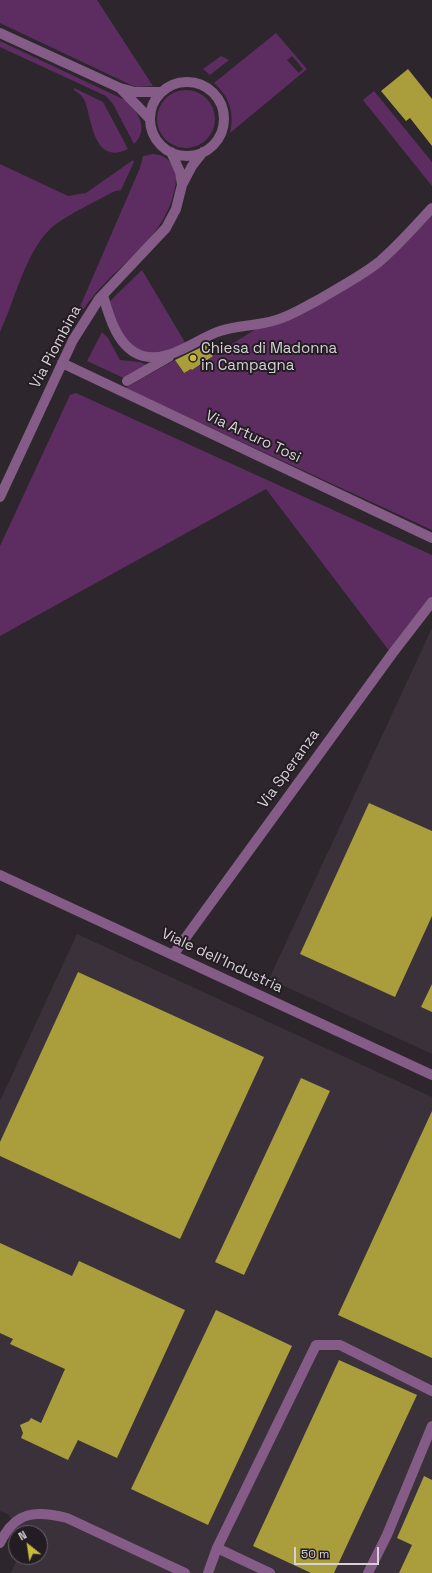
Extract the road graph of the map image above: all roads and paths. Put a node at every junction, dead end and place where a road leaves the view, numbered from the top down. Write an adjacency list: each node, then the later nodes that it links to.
1 (0, 33): 2 (street, Via Piombina)
2 (120, 88): 3 (street, Via Piombina); 4 (street, Via Piombina)
3 (161, 92): 4 (street); 6 (street, Via Piombina)
4 (150, 119): 5 (street, Via Piombina)
5 (171, 152): 6 (street); 7 (street, Via Piombina)
6 (203, 152): 7 (street, Via Piombina)
7 (182, 185): 9 (street, Via Piombina)
8 (432, 208): 10 (street)
9 (103, 295): 10 (street); 11 (street, Via Piombina)
10 (181, 350): 12 (street)
11 (62, 363): 13 (street, Via Piombina); 14 (street, Via Arturo Tosi)
12 (127, 381)
13 (0, 497)
14 (432, 538)
15 (432, 602): 17 (street, Via Speranza)
16 (0, 875): 17 (street, Viale dell'Industria)
17 (173, 955): 18 (street, Viale dell'Industria)
18 (432, 1075)
19 (432, 1391): 22 (street)
20 (432, 1426): 26 (street)
21 (1, 1537): 23 (street)
22 (218, 1548): 24 (street); 25 (street)
23 (185, 1573)
24 (208, 1573)
25 (270, 1573)
26 (368, 1573)

